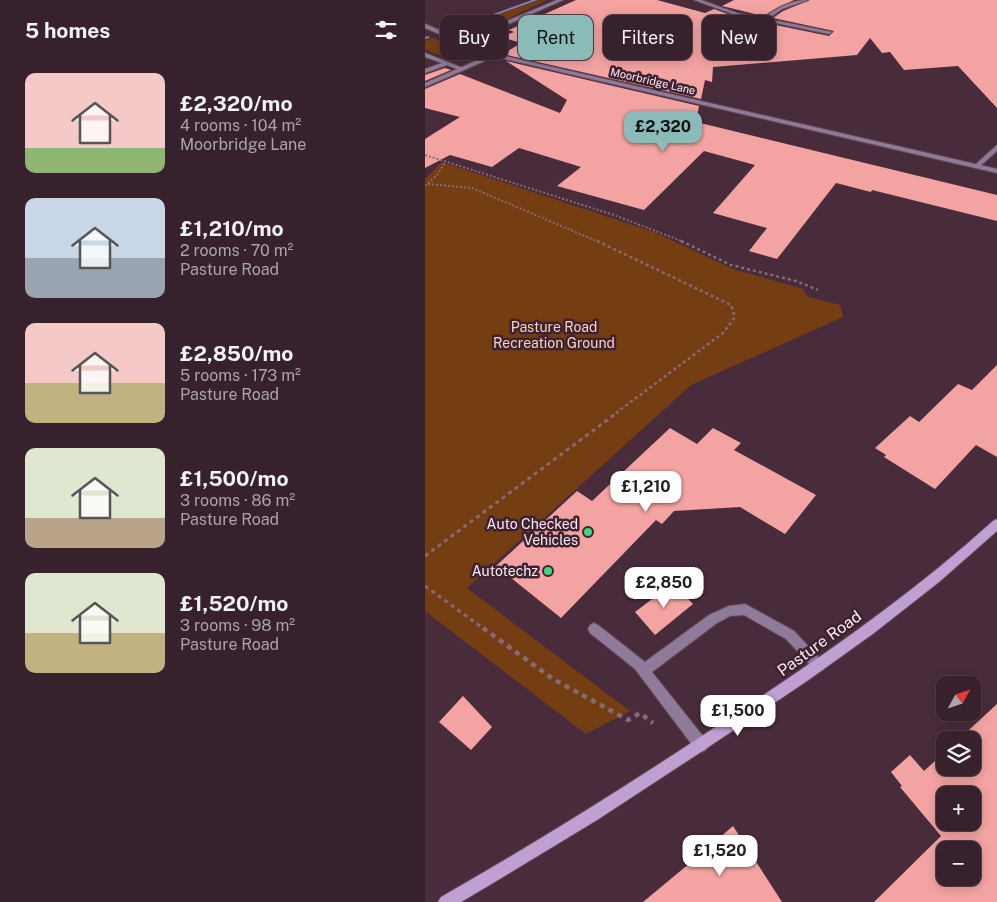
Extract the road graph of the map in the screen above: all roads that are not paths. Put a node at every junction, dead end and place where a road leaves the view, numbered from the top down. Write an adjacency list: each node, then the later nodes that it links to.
1 (561, 0): 8 (street)
2 (696, 0): 4 (street)
3 (806, 0): 5 (street)
4 (743, 15)
5 (771, 15)
6 (776, 22): 10 (street)
7 (820, 22): 10 (street)
8 (508, 23)
9 (425, 26): 12 (street, Moorbridge Lane)
10 (812, 28): 11 (street)
11 (829, 32)
12 (440, 33)
13 (425, 55): 16 (street)
14 (508, 58): 21 (street, Moorbridge Lane)
15 (483, 60): 17 (street)
16 (447, 63): 17 (street); 18 (street)
17 (462, 69): 19 (street)
18 (425, 72)
19 (425, 85)
20 (997, 147): 21 (street)
21 (977, 166): 22 (street, Moorbridge Lane)
22 (997, 171)
23 (997, 524): 25 (main road, Pasture Road)
24 (594, 629): 26 (street)
25 (819, 666): 26 (street); 27 (main road, Pasture Road)
26 (643, 671): 27 (street)
27 (701, 744): 28 (main road, Pasture Road)
28 (446, 902)

